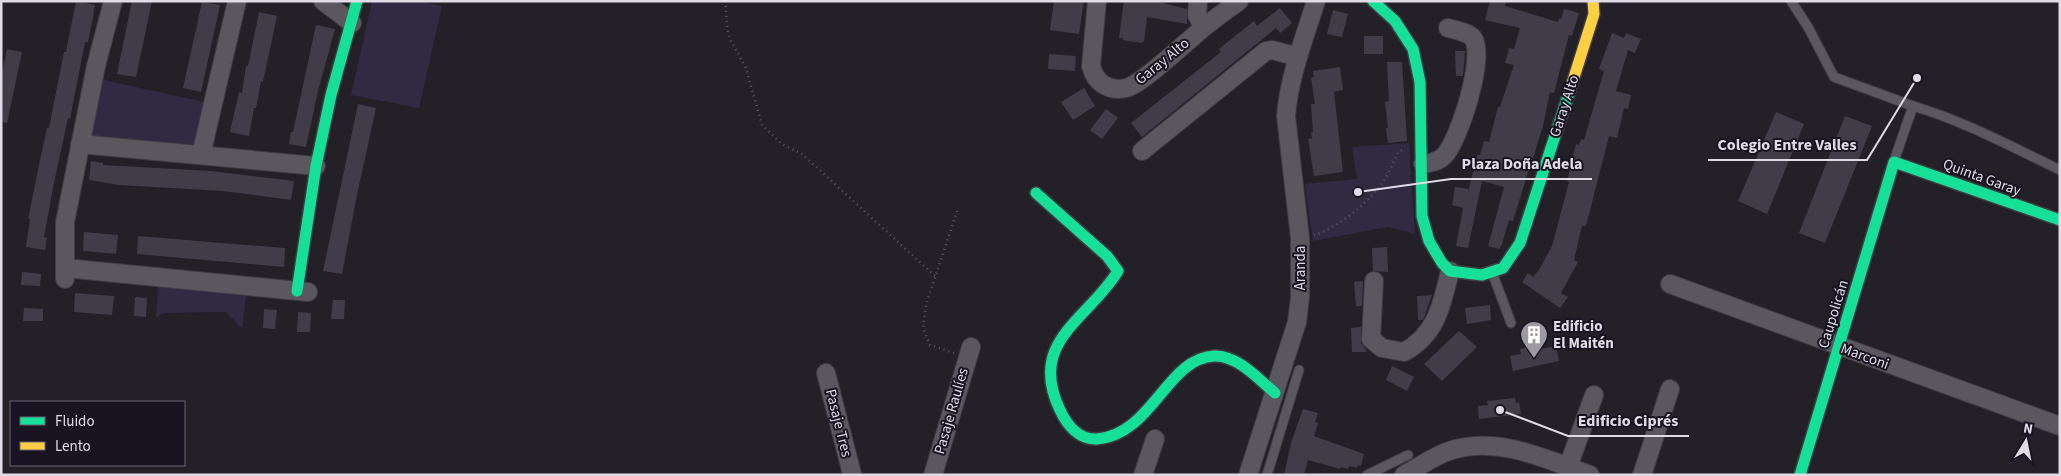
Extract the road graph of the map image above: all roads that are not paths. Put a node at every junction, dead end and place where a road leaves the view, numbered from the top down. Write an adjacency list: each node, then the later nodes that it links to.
1 (113, 1): 17 (street)
2 (237, 1): 19 (street)
3 (323, 1): 12 (street)
4 (357, 1): 12 (street)
5 (1097, 1): 13 (street, Garay Alto)
6 (1198, 1): 13 (street)
7 (1239, 1): 13 (street, Garay Alto)
8 (1316, 1): 15 (street, Aranda)
9 (1373, 1): 21 (street)
10 (1593, 1): 27 (street, Garay Alto)
11 (1791, 1): 16 (lane)
12 (352, 23): 22 (street)
13 (1203, 27)
14 (1448, 28): 21 (street)
15 (1298, 57): 18 (street); 37 (street, Aranda)
16 (1913, 106): 20 (lane); 23 (lane)
17 (80, 144): 19 (street); 30 (street)
18 (1142, 151)
19 (201, 155): 22 (street)
20 (1894, 162): 25 (street, Quinta Garay); 32 (street, Caupolicán)
21 (1423, 164): 26 (street)
22 (316, 166): 30 (street)
23 (2060, 170)
24 (1036, 193): 37 (street)
25 (2060, 220)
26 (1450, 271): 27 (street); 28 (street)
27 (1492, 272): 31 (lane)
28 (1374, 281)
29 (1670, 284): 32 (street, Marconi)
30 (302, 291)
31 (1511, 323)
32 (1839, 346): 39 (street, Marconi); 52 (street, Caupolicán)
33 (969, 352): 44 (street, Pasaje Raulíes)
34 (1299, 370): 47 (lane)
35 (826, 373): 43 (street, Pasaje Tres)
36 (1670, 389): 51 (street)
37 (1274, 393): 46 (street, Aranda)
38 (1594, 395): 42 (street)
39 (2060, 426)
40 (1155, 438): 45 (street)
41 (1417, 465): 42 (street); 48 (lane); 49 (street)
42 (1568, 467): 50 (street)
43 (856, 474)
44 (932, 475)
45 (1143, 475)
46 (1248, 475)
47 (1267, 475)
48 (1367, 475)
49 (1404, 475)
50 (1590, 475)
51 (1642, 475)
52 (1800, 475)

